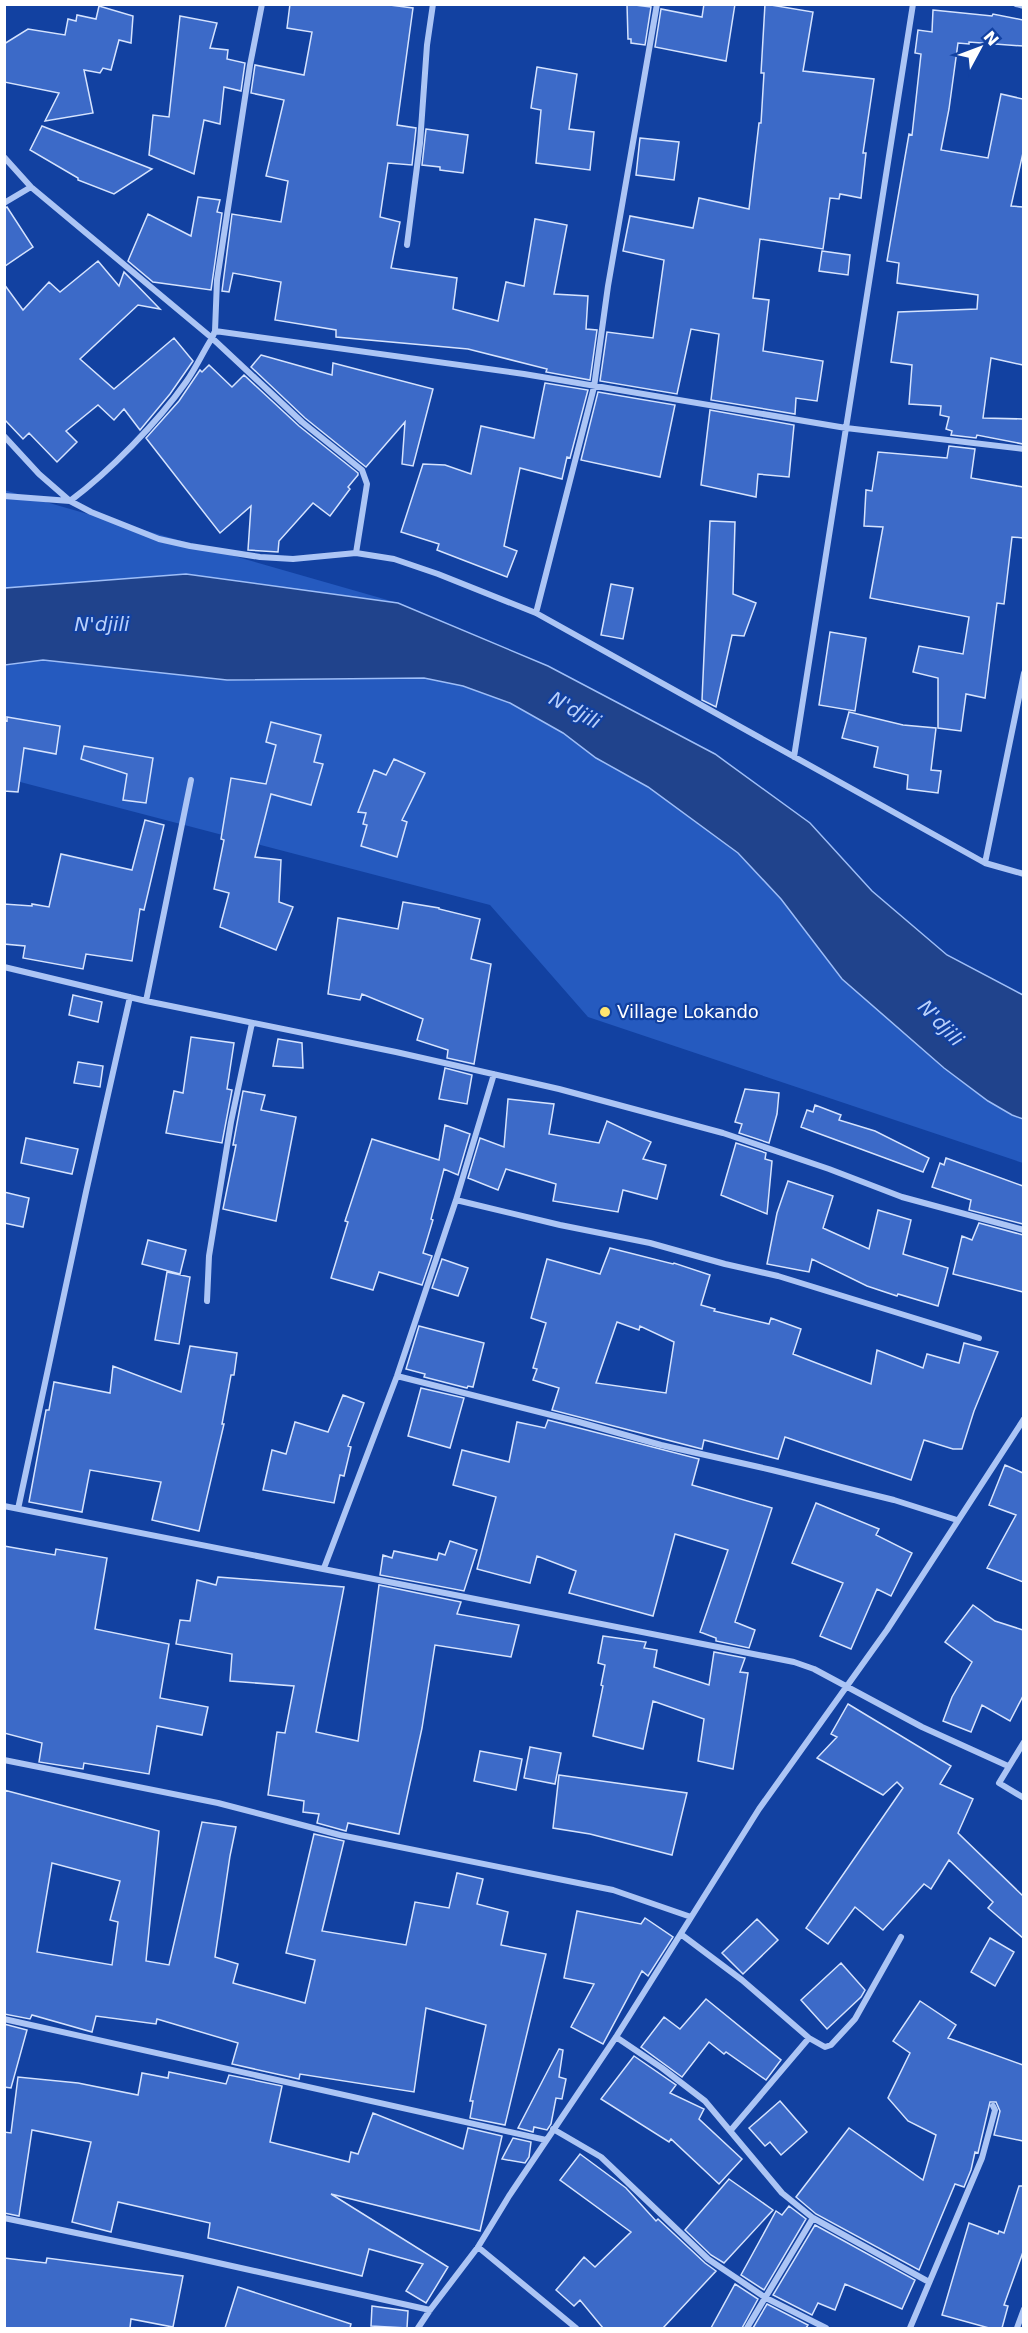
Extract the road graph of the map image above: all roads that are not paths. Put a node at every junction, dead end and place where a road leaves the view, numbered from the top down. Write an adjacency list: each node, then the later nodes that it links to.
1 (262, 4): 11 (street)
2 (433, 4): 10 (street)
3 (657, 4): 13 (street)
4 (914, 4): 14 (street)
5 (1016, 4): 6 (street)
6 (1023, 6)
7 (4, 157): 8 (street)
8 (31, 187): 9 (street); 12 (street)
9 (4, 203)
10 (407, 245)
11 (215, 331): 12 (street); 13 (street)
12 (212, 338): 18 (street); 19 (street)
13 (594, 387): 14 (street); 20 (street)
14 (846, 428): 16 (street); 22 (street)
15 (4, 436): 18 (street)
16 (1023, 449)
17 (4, 495): 18 (street)
18 (70, 501): 19 (street)
19 (356, 553): 20 (street)
20 (536, 613): 22 (street)
21 (1023, 673): 24 (street)
22 (795, 757): 24 (street)
23 (191, 780): 28 (street)
24 (985, 863): 25 (street)
25 (1023, 874)
26 (4, 968): 27 (street)
27 (130, 998): 28 (street); 38 (street)
28 (146, 1001): 29 (street)
29 (252, 1023): 30 (street); 33 (street)
30 (494, 1074): 31 (street); 32 (street)
31 (456, 1200): 34 (street); 35 (street)
32 (1023, 1230)
33 (207, 1301)
34 (979, 1338)
35 (397, 1376): 39 (street); 40 (street)
36 (1023, 1419): 39 (street)
37 (4, 1506): 38 (street)
38 (18, 1509): 40 (street)
39 (957, 1520): 41 (street)
40 (324, 1569): 41 (street)
41 (847, 1686): 44 (street); 46 (street)
42 (1023, 1742): 44 (street)
43 (4, 1760): 46 (street)
44 (1008, 1766): 45 (street)
45 (1023, 1798)
46 (691, 1917): 47 (street)
47 (682, 1935): 50 (street); 51 (street)
48 (901, 1937): 51 (street)
49 (4, 2019): 55 (street)
50 (615, 2037): 53 (street); 54 (street)
51 (809, 2038): 54 (street)
52 (993, 2106): 59 (street)
53 (553, 2129): 55 (street); 60 (street)
54 (731, 2130): 57 (street)
55 (546, 2140): 58 (street)
56 (4, 2218): 62 (street)
57 (813, 2218): 59 (street); 60 (street)
58 (478, 2247): 62 (street); 64 (street)
59 (929, 2282): 67 (street)
60 (766, 2298): 65 (street); 66 (street)
61 (1023, 2309): 68 (street)
62 (430, 2310): 63 (street)
63 (418, 2328)
64 (576, 2328)
65 (747, 2328)
66 (826, 2328)
67 (910, 2328)
68 (1017, 2328)

